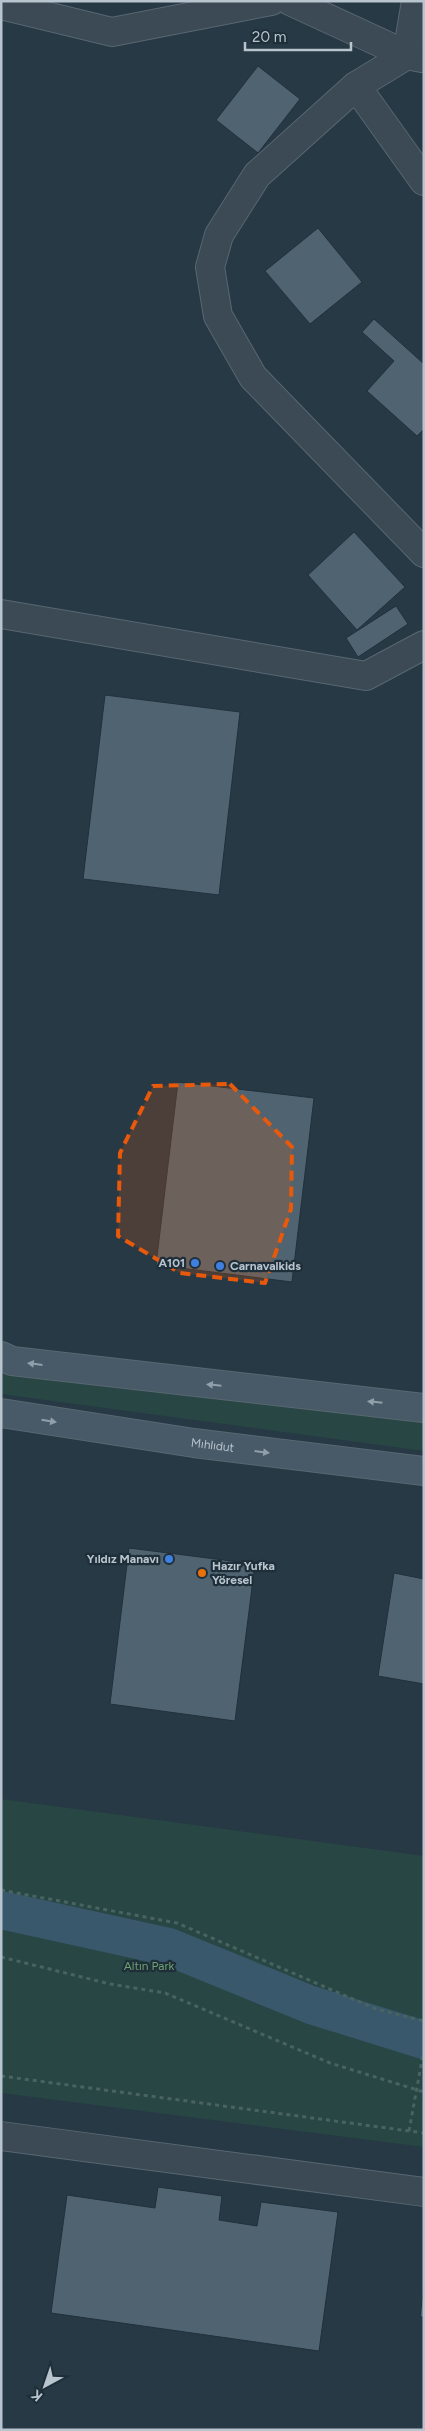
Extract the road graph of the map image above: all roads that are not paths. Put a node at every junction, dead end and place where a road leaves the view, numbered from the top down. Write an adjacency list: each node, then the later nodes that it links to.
1 (271, 1): 4 (street)
2 (290, 1): 5 (street)
3 (416, 1): 5 (street)
4 (1, 5)
5 (416, 56): 6 (street)
6 (356, 86): 7 (street); 8 (street)
7 (424, 182)
8 (424, 553)
9 (1, 614): 10 (street)
10 (424, 645)
11 (1, 1356): 12 (main road, one-way to 11)
12 (424, 1408)
13 (1, 1413): 14 (main road, Mıhlıdut, one-way to 14)
14 (424, 1471)
15 (1, 2136): 16 (street)
16 (424, 2192)

